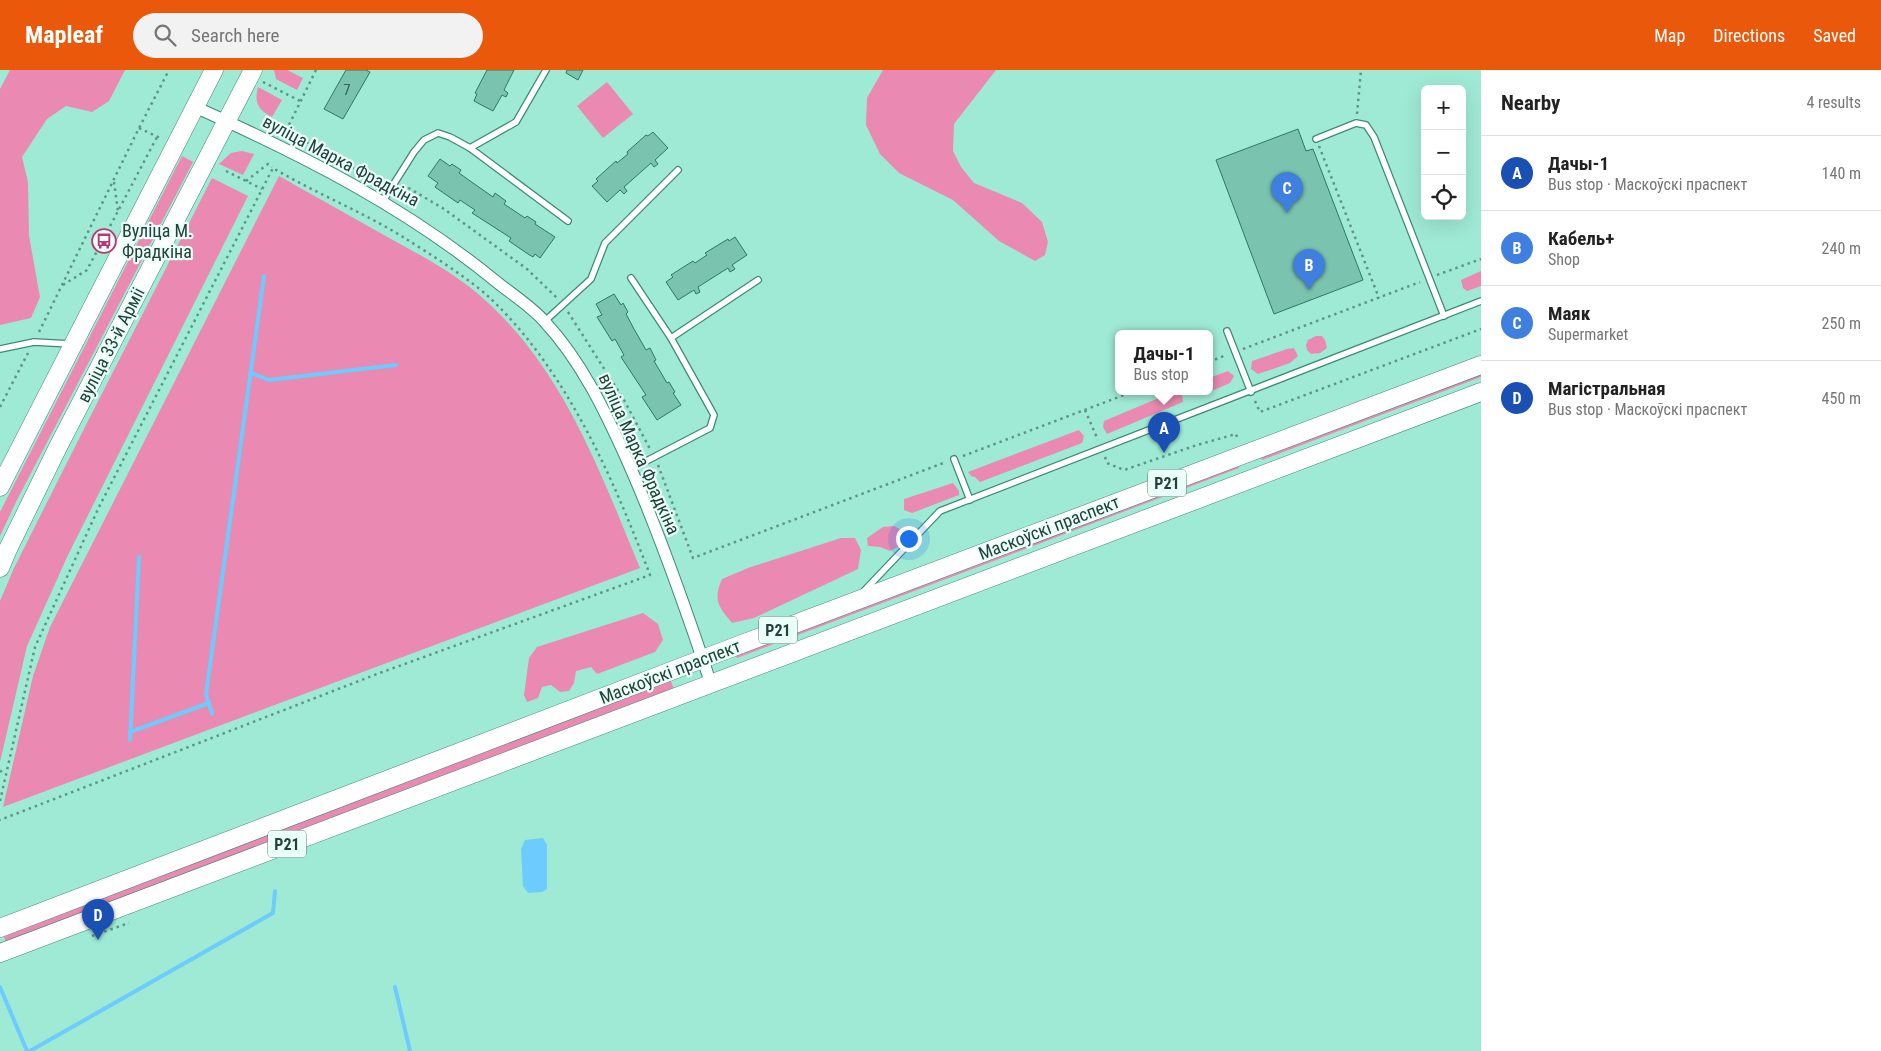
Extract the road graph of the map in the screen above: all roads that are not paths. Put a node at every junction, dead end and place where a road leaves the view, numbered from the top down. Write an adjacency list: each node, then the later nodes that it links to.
1 (214, 70): 4 (main road, вуліца 33-й Арміі)
2 (546, 70): 7 (lane)
3 (255, 74): 5 (main road, вуліца 33-й Арміі)
4 (195, 107): 5 (street, вуліца Марка Фрадкіна); 18 (main road, вуліца 33-й Арміі)
5 (227, 122): 9 (street, вуліца Марка Фрадкіна); 27 (main road, вуліца 33-й Арміі)
6 (1316, 139): 14 (lane)
7 (470, 148): 9 (lane); 10 (lane)
8 (678, 170): 15 (lane)
9 (383, 201): 15 (street, вуліца Марка Фрадкіна)
10 (568, 221)
11 (631, 278): 17 (lane)
12 (758, 280): 17 (lane)
13 (1481, 301): 14 (lane)
14 (1444, 316): 21 (lane)
15 (545, 321): 24 (street, вуліца Марка Фрадкіна)
16 (1227, 332): 21 (lane)
17 (671, 338): 24 (lane)
18 (73, 344): 19 (lane); 25 (main road, вуліца 33-й Арміі)
19 (0, 349)
20 (1481, 365): 28 (main road, Маскоўскі праспект / Р21)
21 (1251, 392): 26 (lane)
22 (1481, 392): 30 (main road, Маскоўскі праспект / Р21)
23 (954, 459): 26 (lane)
24 (631, 468): 29 (street, вуліца Марка Фрадкіна)
25 (0, 487)
26 (970, 500): 28 (lane)
27 (0, 568)
28 (854, 602): 29 (main road, Маскоўскі праспект / Р21)
29 (703, 660): 30 (street, вуліца Марка Фрадкіна); 31 (main road, Маскоўскі праспект / Р21)
30 (710, 684): 32 (main road, Маскоўскі праспект / Р21)
31 (0, 928)
32 (0, 953)

